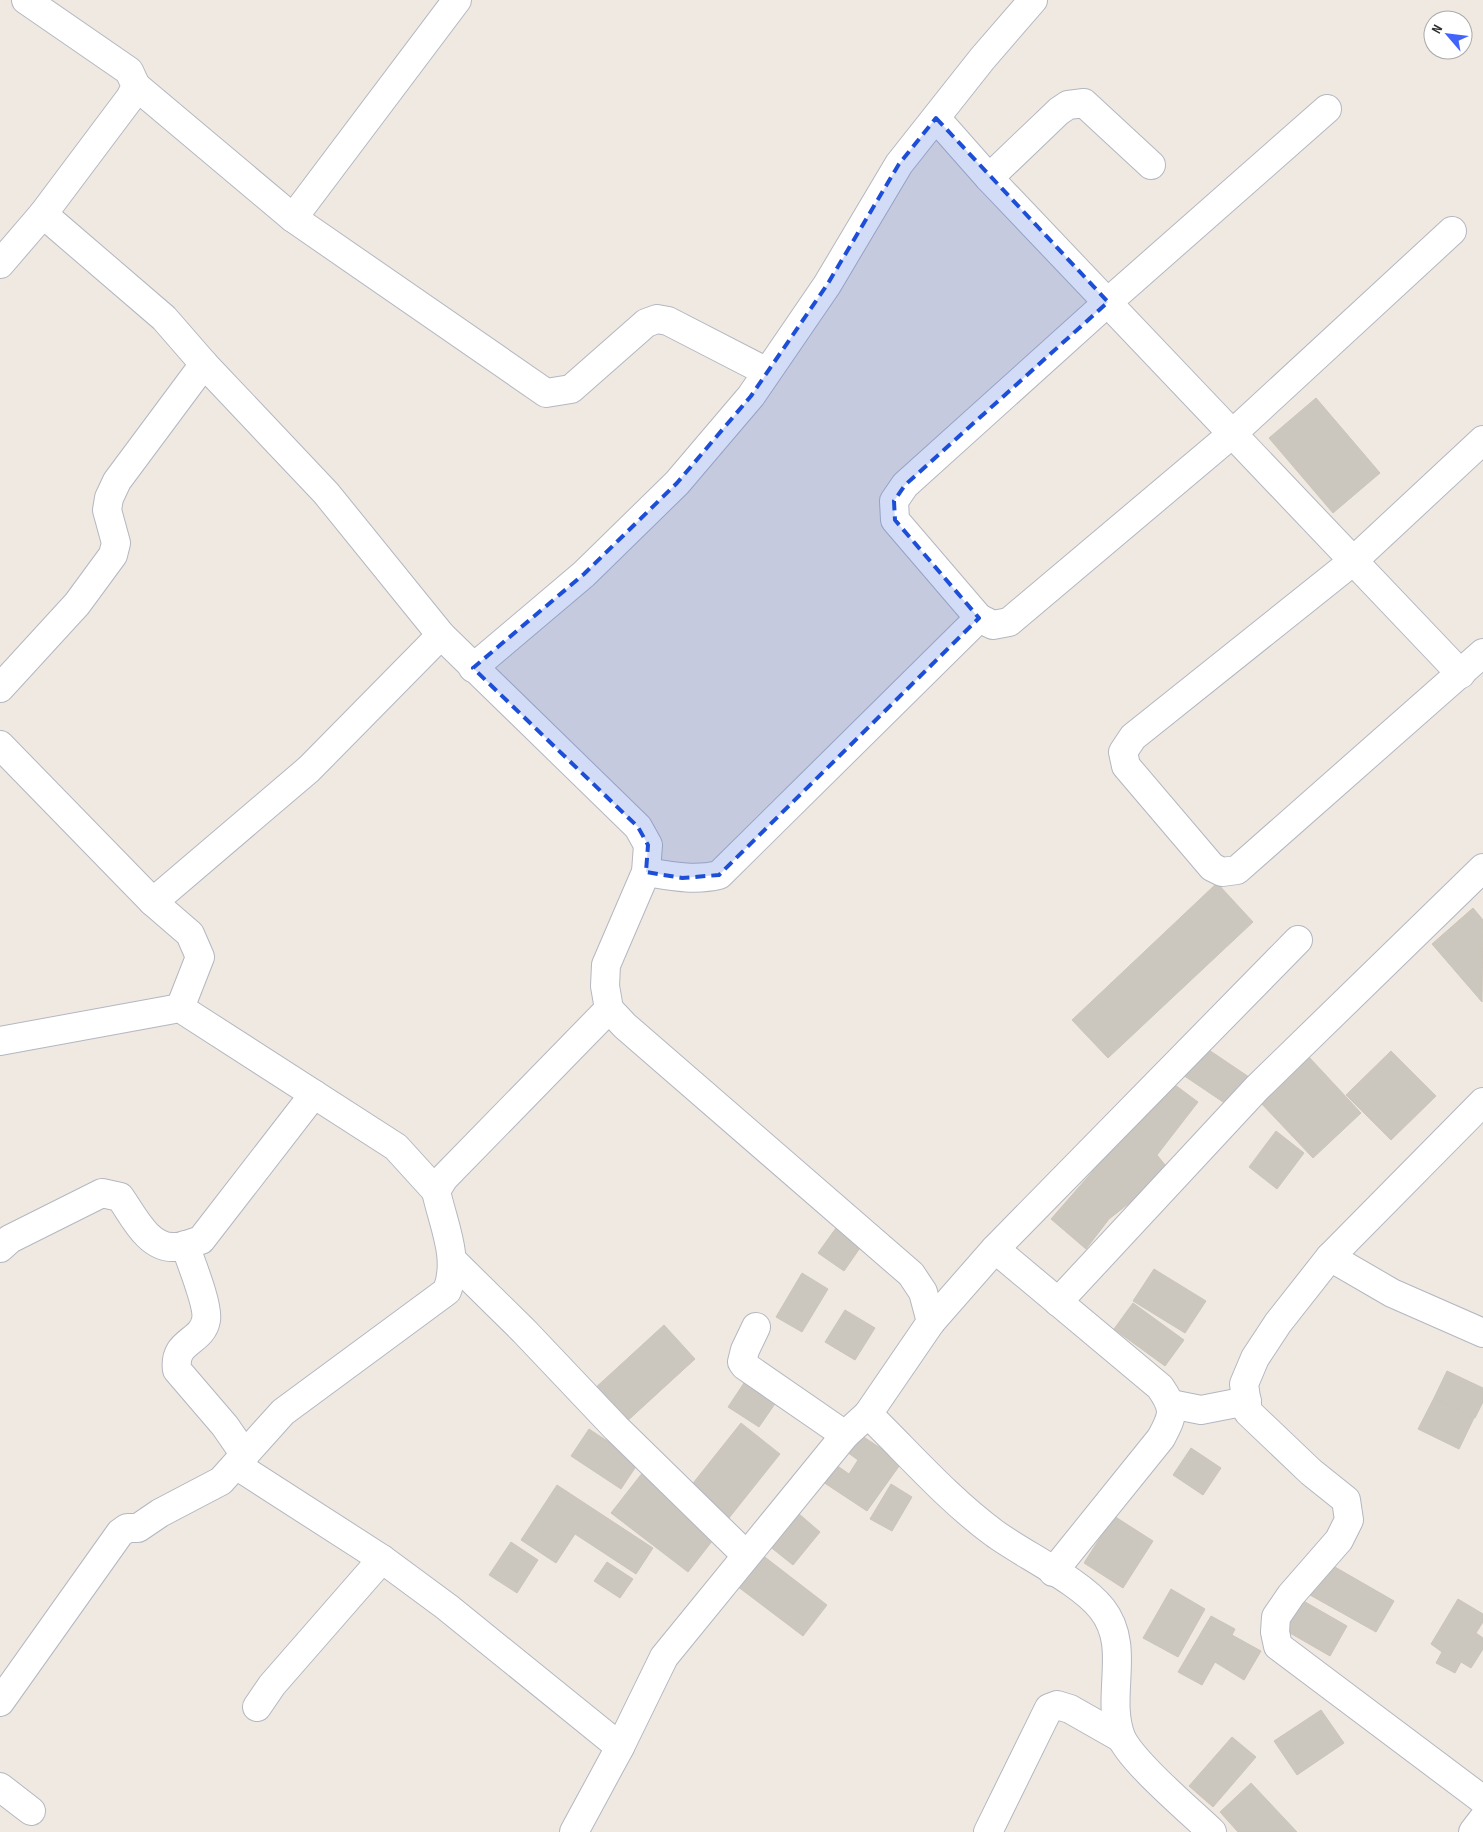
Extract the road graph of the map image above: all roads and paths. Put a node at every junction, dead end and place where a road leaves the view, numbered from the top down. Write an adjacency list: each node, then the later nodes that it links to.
1 (457, 0): 10 (street)
2 (1033, 0): 6 (street)
3 (30, 1): 4 (street)
4 (136, 86): 9 (street); 10 (street)
5 (1327, 109): 13 (street)
6 (936, 118): 8 (street); 15 (street)
7 (1151, 165): 8 (street)
8 (989, 178): 13 (street)
9 (43, 214): 12 (street); 14 (street)
10 (292, 218): 15 (street)
11 (1452, 232): 16 (street)
12 (0, 264)
13 (1108, 302): 16 (street); 19 (street)
14 (204, 364): 20 (street); 24 (street)
15 (767, 372): 22 (street)
16 (1232, 434): 18 (street); 19 (street)
17 (1483, 440): 18 (street)
18 (1352, 562): 23 (street); 23 (street)
19 (979, 618): 27 (street)
20 (441, 635): 22 (street); 28 (street)
21 (1483, 653): 23 (street)
22 (474, 668): 27 (street)
23 (1461, 674)
24 (0, 688)
25 (0, 744): 28 (street)
26 (1483, 868): 41 (street)
27 (646, 872): 31 (street)
28 (153, 902): 30 (street)
29 (1298, 940): 38 (street)
30 (180, 1008): 32 (street); 33 (street)
31 (609, 1009): 35 (street); 43 (street)
32 (0, 1041)
33 (314, 1094): 35 (street); 36 (street)
34 (1483, 1102): 39 (street)
35 (436, 1191): 40 (street)
36 (184, 1245): 37 (street); 51 (street)
37 (0, 1248)
38 (994, 1249): 41 (street); 43 (street)
39 (1330, 1257): 44 (street); 47 (street)
40 (453, 1261): 51 (street); 52 (street)
41 (1058, 1302): 48 (street)
42 (1483, 1311): 44 (street)
43 (931, 1322): 49 (street)
44 (1458, 1322): 46 (street)
45 (756, 1327): 50 (street)
46 (1483, 1333)
47 (1246, 1401): 48 (street); 60 (street)
48 (1172, 1404): 54 (street)
49 (868, 1414): 50 (street); 54 (street)
50 (845, 1435): 52 (street)
51 (240, 1460): 53 (street); 55 (street)
52 (746, 1555): 58 (street)
53 (382, 1559): 56 (street); 58 (street)
54 (1053, 1572): 57 (street)
55 (0, 1702)
56 (257, 1706)
57 (1121, 1738): 64 (street); 65 (street)
58 (620, 1747): 63 (street)
59 (0, 1788): 61 (street)
60 (1483, 1800)
61 (32, 1811)
62 (1483, 1819): 66 (street)
63 (574, 1832)
64 (988, 1832)
65 (1212, 1832)
66 (1474, 1832)

